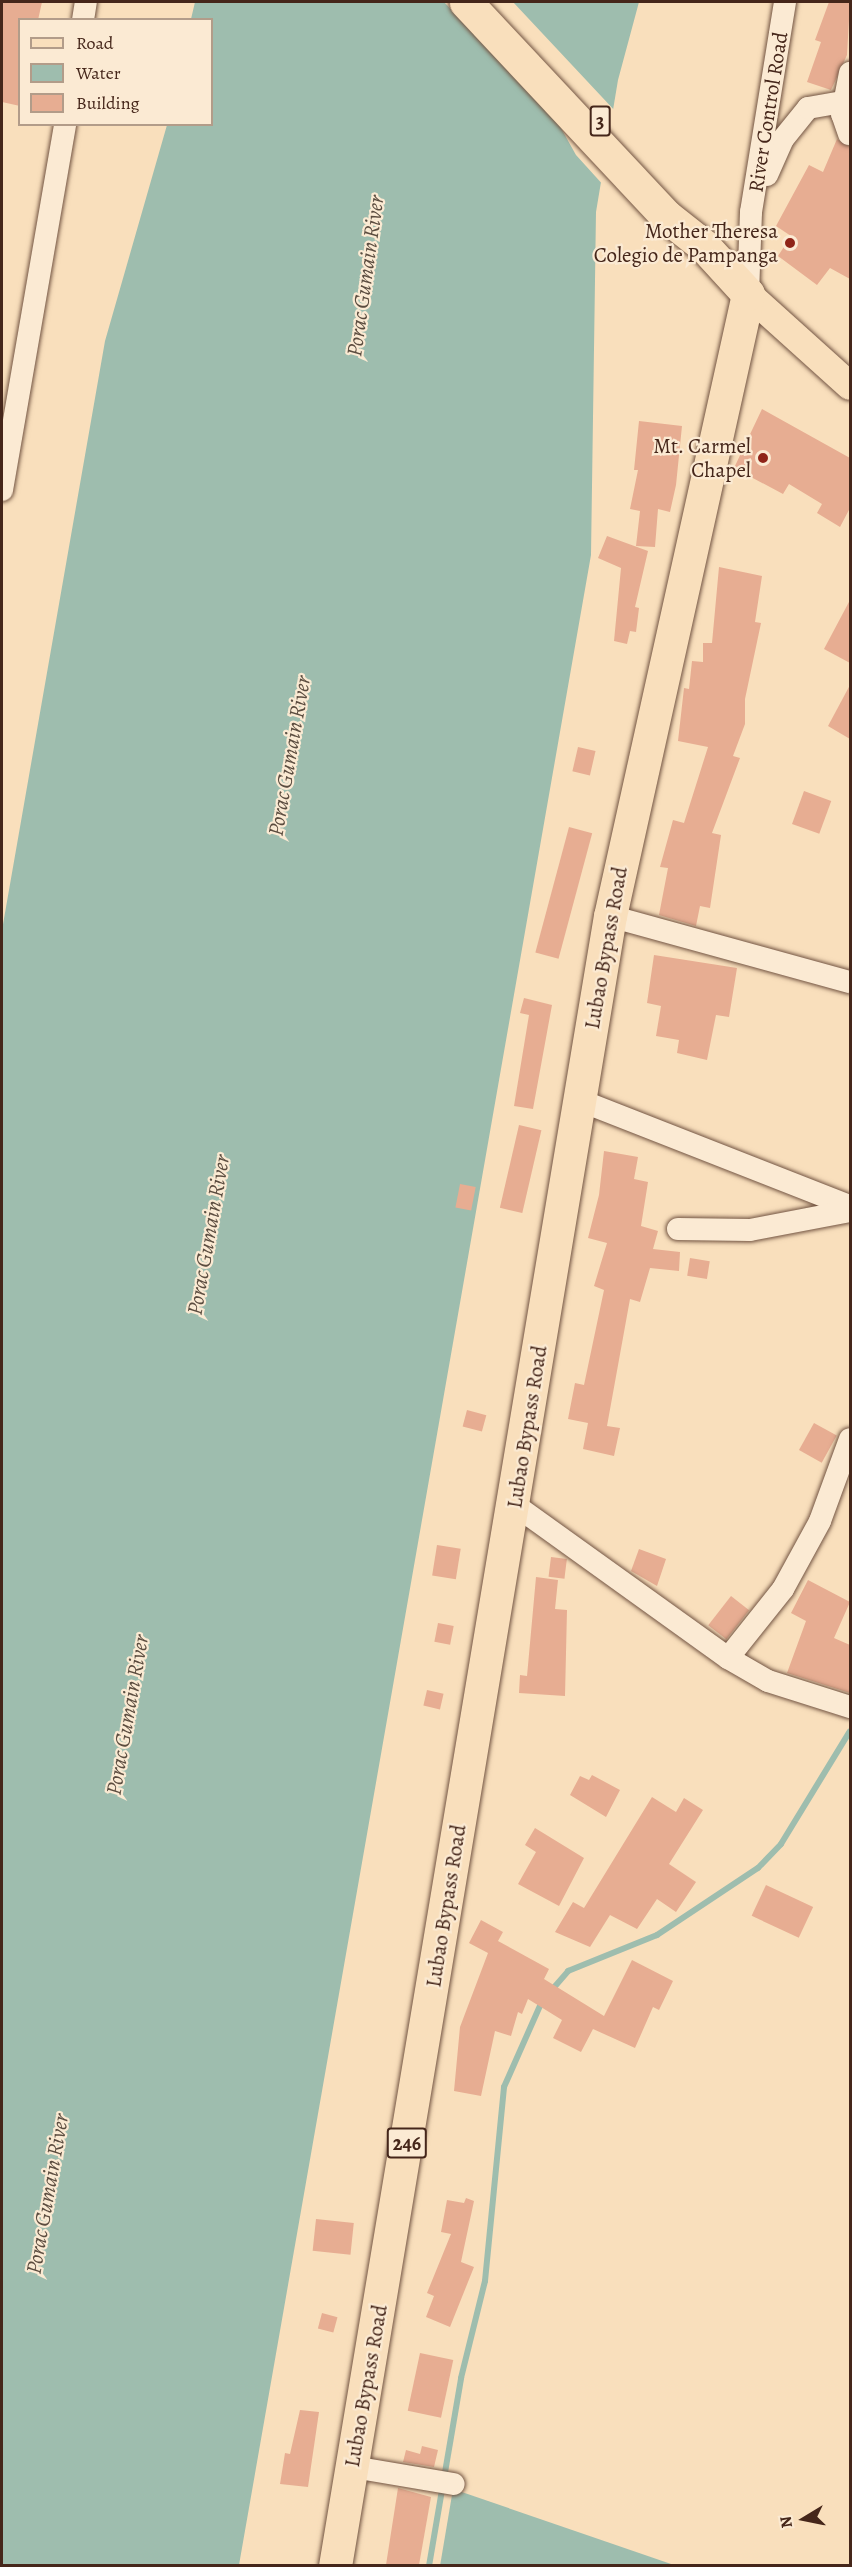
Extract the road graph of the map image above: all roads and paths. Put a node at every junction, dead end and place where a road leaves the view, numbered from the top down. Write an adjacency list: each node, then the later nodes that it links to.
1 (86, 2): 5 (street)
2 (466, 2): 11 (highway, 3)
3 (490, 2): 11 (highway, 3)
4 (785, 2): 10 (street, River Control Road)
5 (83, 18)
6 (850, 73): 7 (street)
7 (846, 101): 9 (street); 10 (street)
8 (65, 126): 14 (street)
9 (849, 134)
10 (751, 212): 12 (street, River Control Road)
11 (704, 246): 12 (highway, 3)
12 (748, 294): 13 (main road, 3); 15 (highway, Lubao Bypass Road)
13 (850, 386)
14 (2, 490)
15 (610, 916): 16 (street); 17 (highway, Lubao Bypass Road)
16 (850, 982)
17 (579, 1100): 18 (street); 22 (highway, Lubao Bypass Road)
18 (850, 1206)
19 (850, 1211): 20 (street)
20 (678, 1229)
21 (850, 1439): 23 (street)
22 (515, 1505): 23 (street); 25 (highway, Lubao Bypass Road / 246)
23 (728, 1658): 24 (street)
24 (850, 1707)
25 (352, 2467): 26 (street); 27 (highway, Lubao Bypass Road / 246)
26 (446, 2484)
27 (335, 2565)

